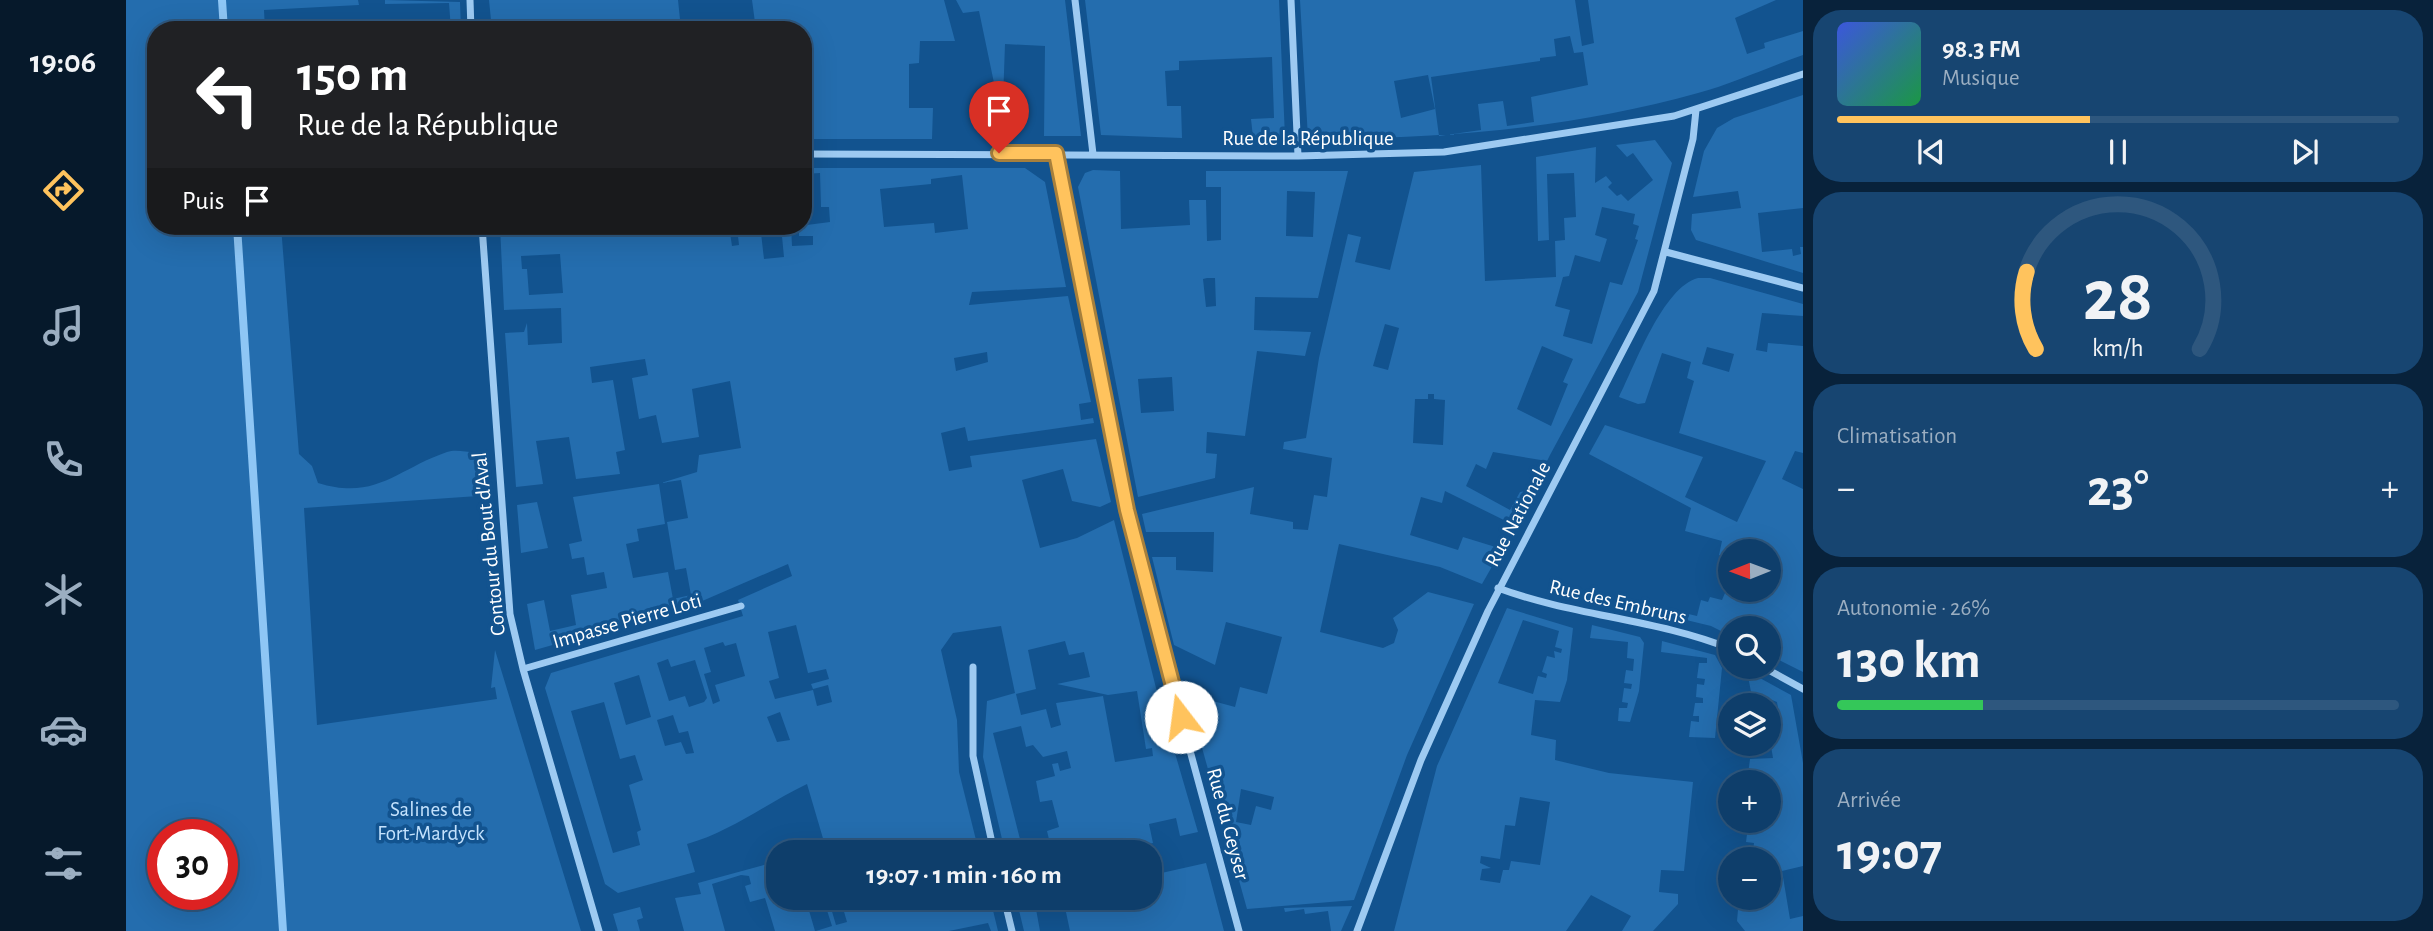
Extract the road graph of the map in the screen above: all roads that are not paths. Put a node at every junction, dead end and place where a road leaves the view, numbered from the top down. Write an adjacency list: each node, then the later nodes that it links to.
1 (470, 0): 4 (street)
2 (1075, 0): 9 (street)
3 (1291, 0): 10 (street)
4 (471, 21)
5 (1803, 74): 6 (street, Rue de la République)
6 (1696, 110): 10 (street, Rue de la République); 12 (street, Rue Nationale)
7 (1056, 153): 8 (street, Rue de la République); 9 (street, Rue de la République); 25 (street, Rue du Geyser)
8 (812, 154)
9 (1094, 154): 10 (street, Rue de la République)
10 (1298, 156)
11 (483, 235): 18 (street, Contour du Bout d'Aval)
12 (1666, 252): 13 (street); 14 (street, Rue Nationale)
13 (1803, 288)
14 (1499, 588): 16 (street, Rue des Embruns); 26 (street, Rue Nationale)
15 (741, 606): 18 (street, Impasse Pierre Loti)
16 (1718, 645)
17 (973, 667): 21 (street)
18 (523, 669): 23 (street, Contour du Bout d'Aval)
19 (1781, 677): 20 (street)
20 (1803, 689)
21 (991, 840)
22 (1007, 910): 24 (street)
23 (599, 931)
24 (1012, 931)
25 (1239, 931)
26 (1357, 931)

